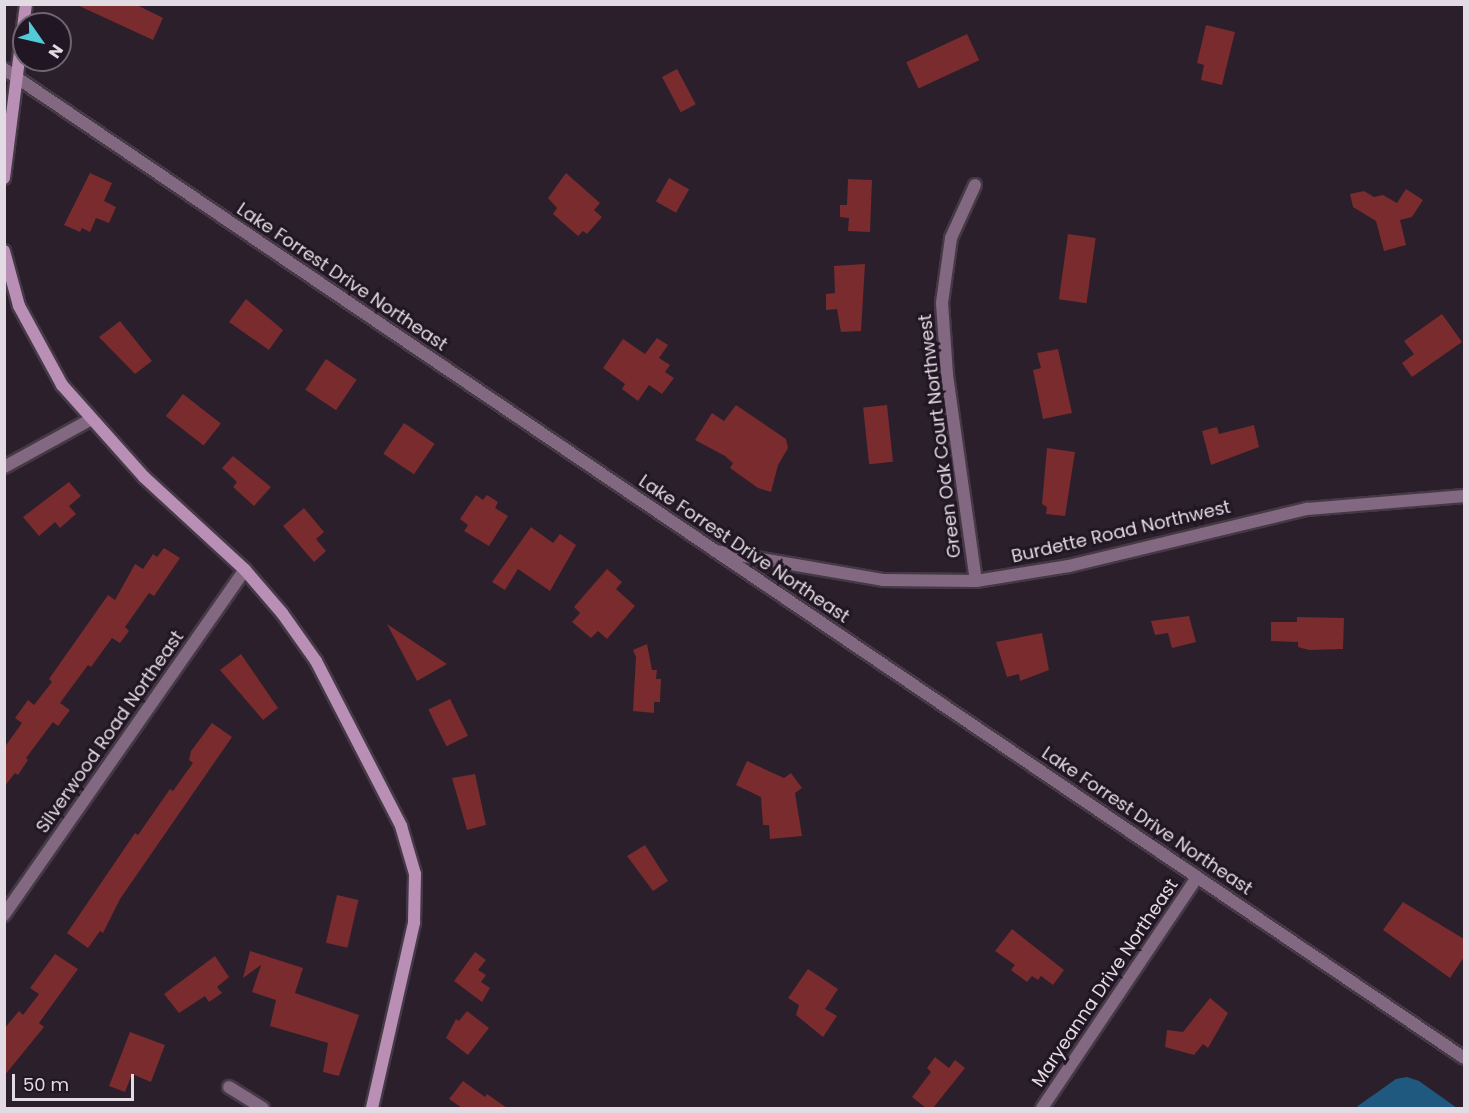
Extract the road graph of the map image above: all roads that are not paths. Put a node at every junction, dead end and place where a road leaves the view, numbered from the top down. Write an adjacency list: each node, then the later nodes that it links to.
1 (26, 4): 3 (main road)
2 (4, 69): 3 (street, Lake Forrest Drive Northeast)
3 (15, 77): 4 (main road); 10 (street, Lake Forrest Drive Northeast)
4 (4, 178)
5 (975, 185): 12 (street, Green Oak Court Northwest)
6 (4, 251): 7 (main road)
7 (90, 420): 8 (street); 11 (main road)
8 (4, 467)
9 (1464, 496): 12 (street, Burdette Road Northwest)
10 (714, 551): 12 (street, Burdette Road Northwest); 13 (street, Lake Forrest Drive Northeast)
11 (245, 570): 14 (street, Silverwood Road Northeast); 18 (main road)
12 (976, 581)
13 (1197, 877): 15 (street, Lake Forrest Drive Northeast); 19 (street, Maryeanna Drive Northeast)
14 (4, 915)
15 (1464, 1058)
16 (230, 1087): 17 (street)
17 (263, 1108)
18 (372, 1108)
19 (1042, 1108)

